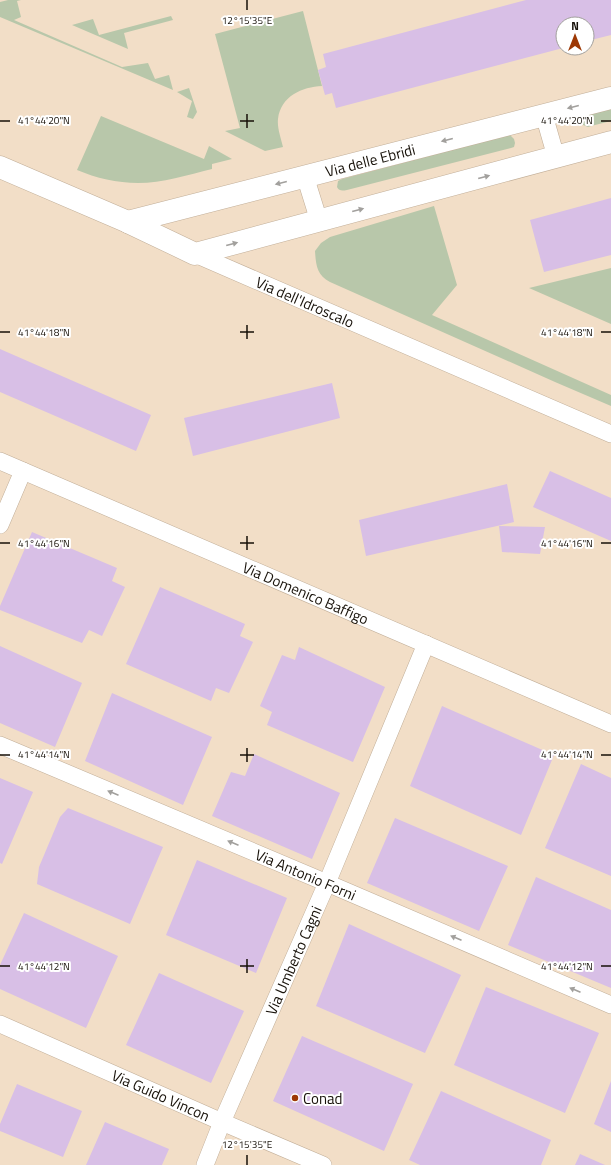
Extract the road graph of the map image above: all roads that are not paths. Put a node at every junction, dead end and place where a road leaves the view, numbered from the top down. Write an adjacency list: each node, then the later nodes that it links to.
1 (611, 98): 2 (street, Via delle Ebridi, one-way to 2)
2 (544, 115): 4 (street); 6 (street, Via delle Ebridi, one-way to 6)
3 (611, 142): 4 (street)
4 (556, 157): 7 (street, one-way to 4)
5 (0, 167): 8 (street, Via dell'Idroscalo)
6 (305, 176): 7 (street); 8 (street, Via delle Ebridi, one-way to 8)
7 (319, 221): 9 (street, one-way to 7)
8 (128, 222): 9 (street, Via dell'Idroscalo)
9 (195, 254): 10 (street, Via dell'Idroscalo)
10 (611, 434)
11 (0, 461): 12 (street, Via Domenico Baffigo)
12 (23, 471): 13 (street); 14 (street, Via Domenico Baffigo)
13 (0, 525)
14 (426, 644): 15 (street, Via Domenico Baffigo); 17 (street, Via Umberto Cagni)
15 (611, 724)
16 (0, 745): 17 (street, Via Antonio Forni, one-way to 16)
17 (326, 883): 18 (street, Via Antonio Forni, one-way to 17); 20 (street, Via Umberto Cagni)
18 (611, 1005)
19 (0, 1024): 20 (street, Via Guido Vincon)
20 (222, 1122): 21 (street, Via Umberto Cagni); 22 (street, Via Guido Vincon)
21 (205, 1165)
22 (323, 1165)

